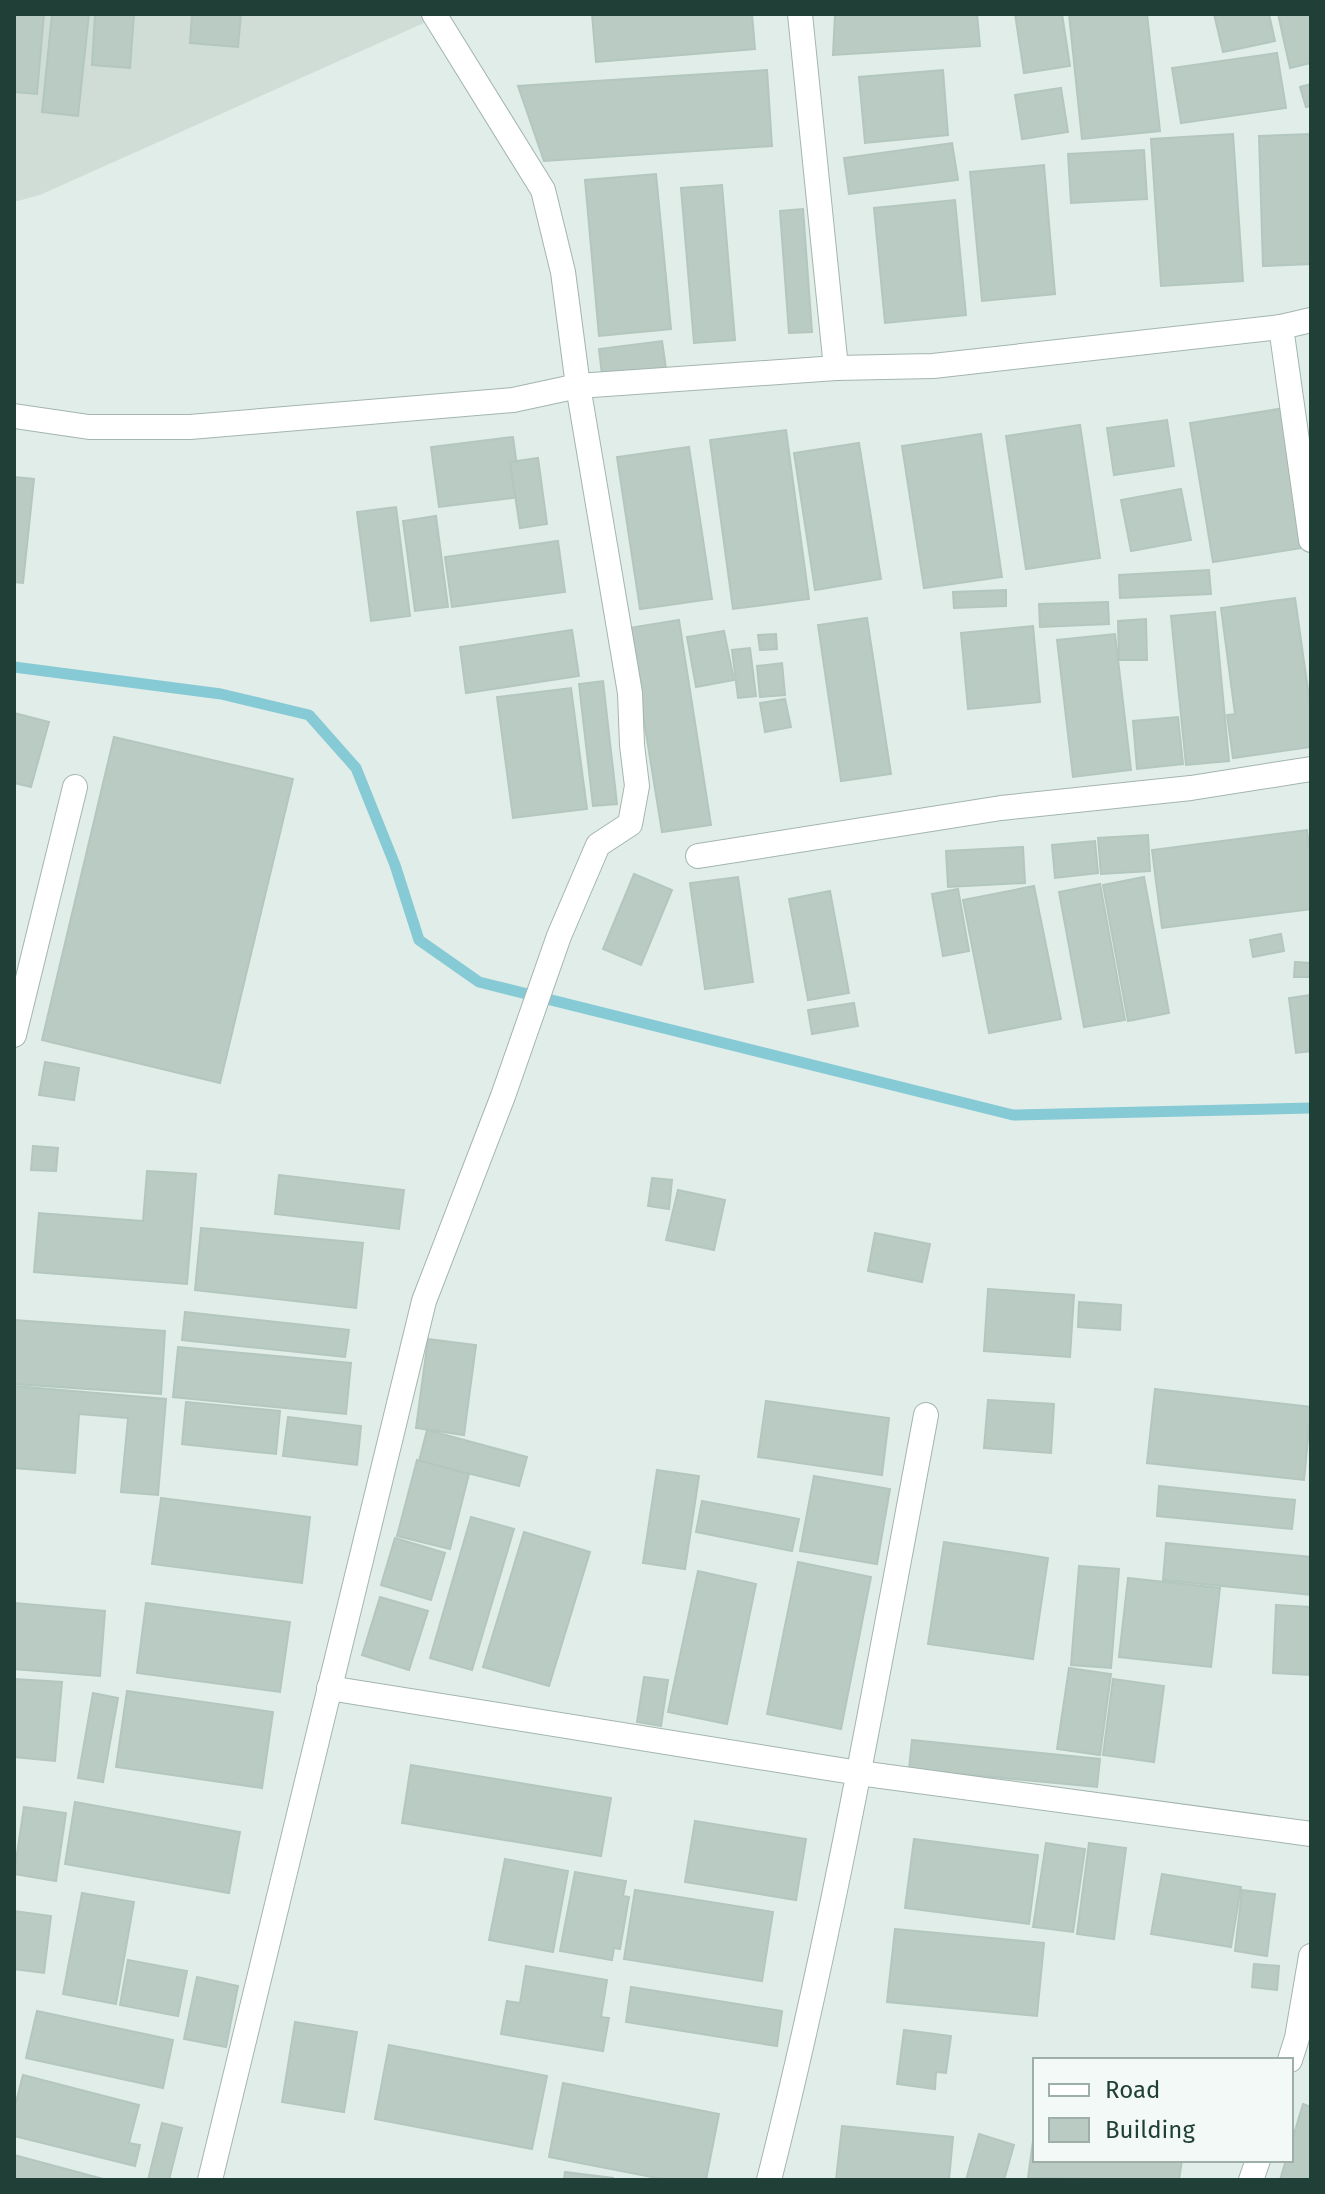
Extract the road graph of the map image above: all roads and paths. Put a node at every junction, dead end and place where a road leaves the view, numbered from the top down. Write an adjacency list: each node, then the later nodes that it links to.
1 (434, 14): 6 (street)
2 (800, 14): 5 (street)
3 (1311, 320): 4 (street)
4 (1281, 327): 5 (street); 8 (street)
5 (836, 368): 6 (street)
6 (578, 386): 7 (street); 14 (street)
7 (14, 416)
8 (1311, 540)
9 (1311, 769): 11 (street)
10 (75, 787): 12 (street)
11 (698, 856)
12 (14, 1035)
13 (926, 1415): 15 (street)
14 (329, 1688): 15 (street); 19 (street)
15 (859, 1773): 16 (street); 20 (street)
16 (1311, 1834)
17 (1311, 1956): 18 (street)
18 (1299, 2046)
19 (210, 2180)
20 (769, 2180)

